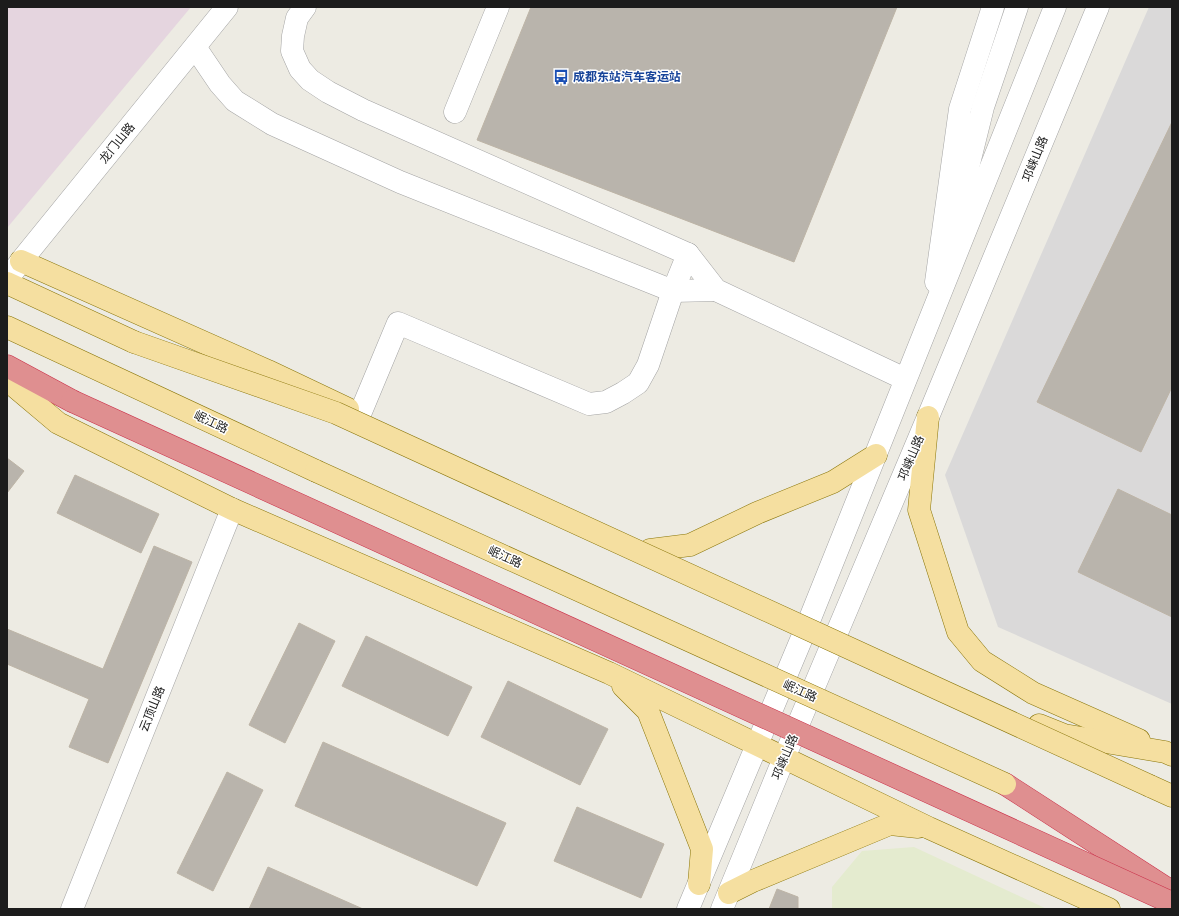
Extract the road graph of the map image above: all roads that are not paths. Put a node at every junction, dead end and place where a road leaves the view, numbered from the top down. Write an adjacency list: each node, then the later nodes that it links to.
1 (227, 7): 8 (street, 龙门山路)
2 (305, 7): 10 (street)
3 (498, 7): 9 (street)
4 (993, 7): 15 (street)
5 (1017, 7): 15 (street)
6 (1055, 7): 15 (street)
7 (1098, 7): 21 (street, 邛崃山路)
8 (195, 47): 11 (street, 龙门山路); 14 (street)
9 (455, 112)
10 (688, 254): 13 (street); 14 (street)
11 (21, 261): 12 (street, 龙门山路); 20 (main road)
12 (7, 282): 32 (main road, bridge)
13 (716, 290): 14 (street); 18 (street)
14 (673, 291): 20 (street)
15 (932, 315): 18 (street)
16 (7, 327): 31 (main road, 岷江路, bridge)
17 (7, 366): 37 (highway, bridge)
18 (905, 379): 22 (street)
19 (7, 380): 23 (main road)
20 (360, 414): 24 (main road)
21 (928, 417): 26 (street, 邛崃山路); 29 (main road)
22 (876, 454): 24 (main road); 25 (street)
23 (232, 509): 27 (main road); 38 (street, 云顶山路)
24 (650, 550): 25 (main road)
25 (809, 621): 26 (main road); 28 (street)
26 (837, 633): 29 (main road); 30 (street, 邛崃山路)
27 (609, 673): 28 (main road); 34 (main road)
28 (757, 745): 30 (main road); 34 (street)
29 (1169, 754)
30 (784, 758): 33 (main road); 36 (street, 邛崃山路)
31 (1005, 784): 35 (highway)
32 (1172, 796)
33 (929, 828): 36 (main road); 40 (main road)
34 (698, 884): 39 (street)
35 (1172, 892)
36 (725, 901)
37 (1172, 903)
38 (72, 909)
39 (688, 909)
40 (1108, 909)

